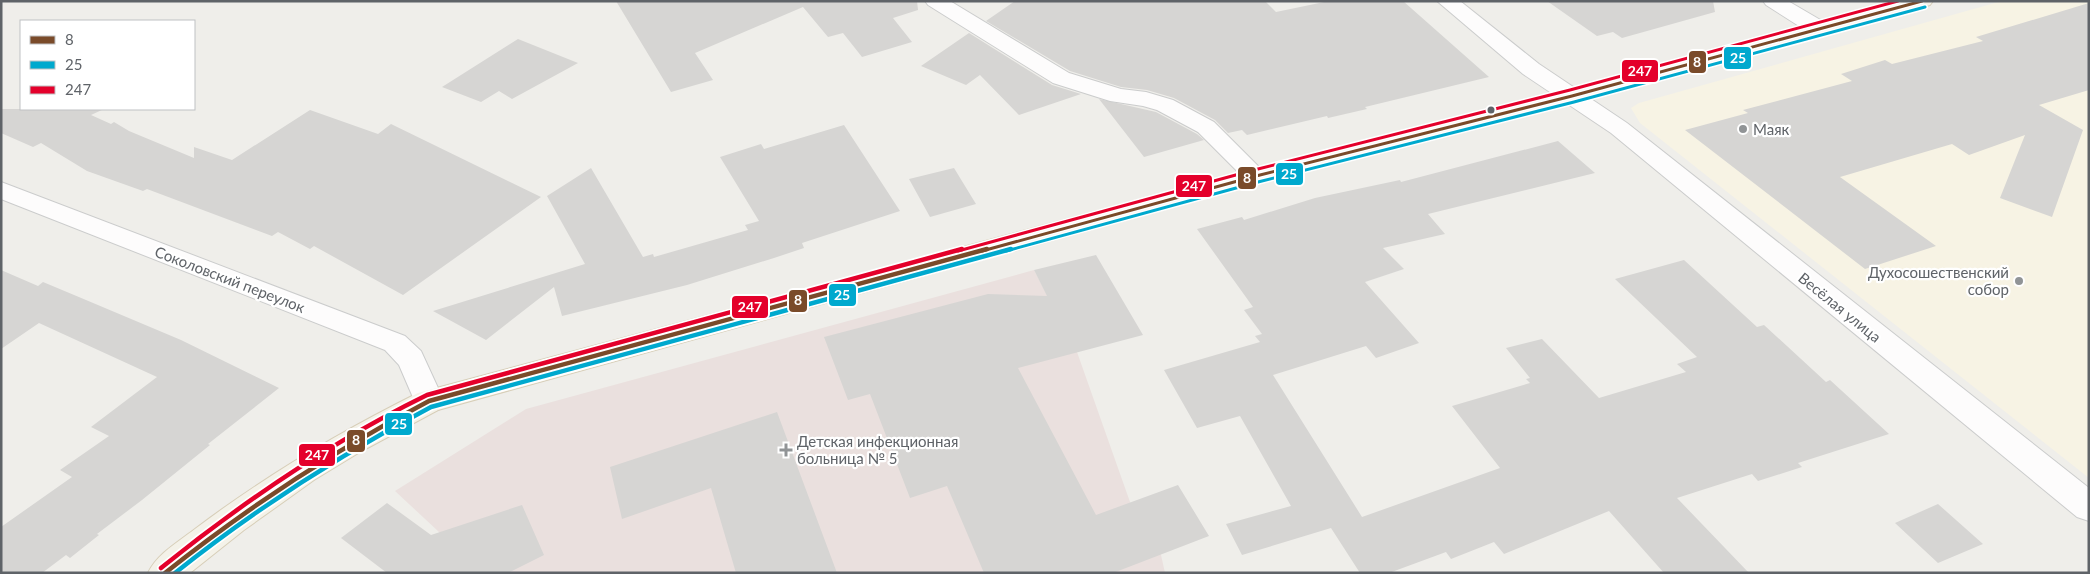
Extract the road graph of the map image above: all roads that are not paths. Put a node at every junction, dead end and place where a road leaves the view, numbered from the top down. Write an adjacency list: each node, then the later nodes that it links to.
1 (935, 1): 7 (street)
2 (1447, 1): 6 (street, Весёлая улица)
3 (1773, 1): 5 (street)
4 (1923, 1): 5 (main road)
5 (1821, 30): 6 (main road)
6 (1572, 96): 7 (main road); 10 (street, Весёлая улица)
7 (1256, 176): 9 (main road)
8 (1, 190): 9 (street, Соколовский переулок)
9 (429, 401): 11 (main road)
10 (2089, 507)
11 (165, 573)

